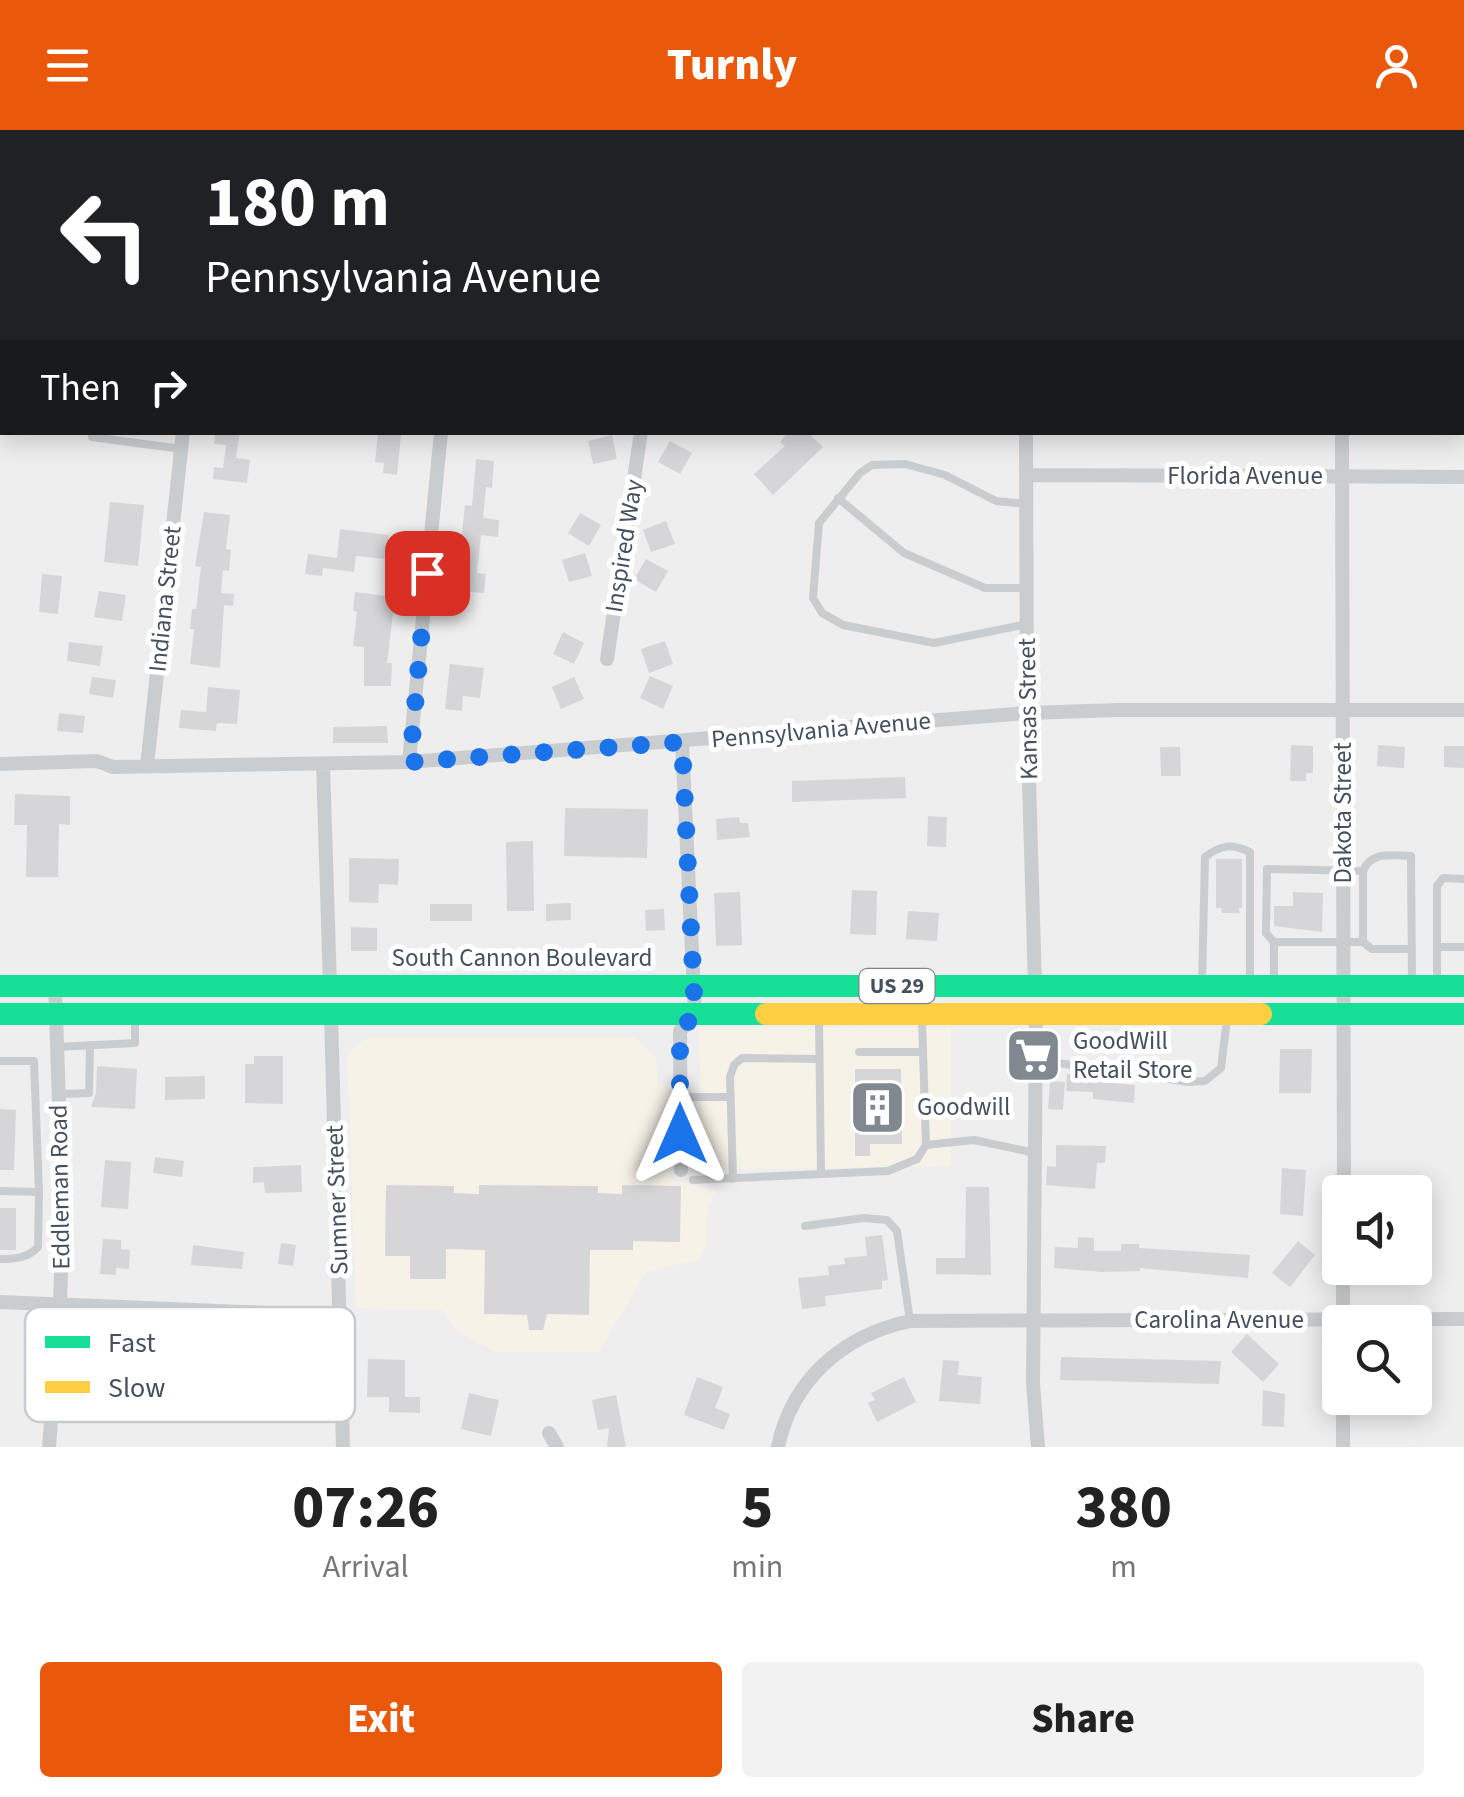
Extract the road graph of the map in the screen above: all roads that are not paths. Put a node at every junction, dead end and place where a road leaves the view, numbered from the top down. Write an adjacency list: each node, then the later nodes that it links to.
1 (92, 435): 7 (lane)
2 (183, 435): 7 (street, Indiana Street)
3 (441, 435): 20 (street)
4 (641, 435): 15 (street, Inspired Way)
5 (1026, 435): 8 (street, Kansas Street)
6 (1342, 435): 9 (street, Dakota Street)
7 (181, 449): 23 (street, Indiana Street)
8 (1026, 476): 9 (street, Florida Avenue); 12 (street, Kansas Street)
9 (1342, 477): 10 (street, Florida Avenue); 16 (street, Dakota Street)
10 (1464, 477)
11 (838, 498): 12 (lane); 13 (lane); 14 (lane)
12 (1026, 504): 13 (street, Kansas Street)
13 (1027, 588): 14 (street, Kansas Street)
14 (1027, 624): 18 (street, Kansas Street)
15 (607, 659)
16 (1344, 710): 17 (street, Pennsylvania Avenue); 18 (street, Pennsylvania Avenue); 24 (street, Dakota Street)
17 (1464, 710)
18 (1027, 713): 19 (street, Pennsylvania Avenue); 37 (street, Kansas Street)
19 (682, 742): 20 (street, Pennsylvania Avenue); 33 (street)
20 (410, 762): 22 (street, Pennsylvania Avenue)
21 (0, 764): 23 (street, Pennsylvania Avenue)
22 (324, 764): 23 (street, Pennsylvania Avenue); 36 (street)
23 (147, 766)
24 (1343, 868): 25 (lane); 27 (lane); 28 (street, Dakota Street)
25 (1363, 870): 29 (lane); 32 (lane)
26 (1464, 879): 30 (lane)
27 (1274, 942): 28 (lane); 40 (lane)
28 (1343, 942): 29 (lane); 41 (street, Dakota Street)
29 (1362, 942): 32 (lane)
30 (1437, 946): 31 (lane); 43 (lane)
31 (1464, 947)
32 (1412, 949): 42 (lane)
33 (694, 985): 36 (main road, South Cannon Boulevard / US 29); 37 (main road, South Cannon Boulevard / US 29); 49 (street)
34 (0, 986): 35 (main road, South Cannon Boulevard / US 29)
35 (55, 986): 36 (main road, South Cannon Boulevard / US 29); 46 (street, Eddleman Road)
36 (330, 986)
37 (1035, 986): 38 (main road, South Cannon Boulevard / US 29)
38 (1202, 986): 39 (main road, South Cannon Boulevard / US 29); 39 (lane)
39 (1250, 986): 40 (main road, South Cannon Boulevard / US 29)
40 (1274, 986): 41 (main road, South Cannon Boulevard / US 29)
41 (1342, 986): 42 (main road, South Cannon Boulevard / US 29); 54 (street, Dakota Street)
42 (1412, 986): 43 (main road, South Cannon Boulevard / US 29)
43 (1438, 986): 44 (main road, South Cannon Boulevard / US 29)
44 (1464, 986)
45 (0, 1014): 46 (main road, US 29)
46 (56, 1014): 56 (main road, US 29); 58 (street, Eddleman Road)
47 (134, 1014): 48 (main road, US 29); 56 (main road, US 29); 57 (lane)
48 (331, 1014): 49 (main road, US 29); 82 (street, Sumner Street)
49 (695, 1014): 50 (main road, US 29); 65 (street)
50 (818, 1014): 51 (main road, US 29); 61 (lane)
51 (922, 1014): 52 (main road, US 29); 60 (lane)
52 (1036, 1014): 53 (main road, US 29); 62 (street)
53 (1228, 1014): 54 (main road, US 29); 62 (lane)
54 (1342, 1014): 55 (main road, US 29); 71 (street, Dakota Street)
55 (1464, 1014)
56 (95, 1015): 57 (lane)
57 (93, 1045): 58 (lane); 64 (lane)
58 (57, 1047): 64 (street, Eddleman Road)
59 (858, 1052): 60 (lane)
60 (923, 1052): 67 (lane)
61 (819, 1059): 66 (lane); 70 (lane)
62 (1036, 1060): 68 (street)
63 (0, 1061): 75 (lane)
64 (59, 1094): 79 (street, Eddleman Road)
65 (680, 1097): 66 (lane); 69 (street)
66 (731, 1097): 72 (lane)
67 (926, 1146): 68 (lane); 70 (lane)
68 (1036, 1153): 83 (street)
69 (681, 1170)
70 (821, 1174): 72 (lane)
71 (1344, 1175)
72 (733, 1178): 73 (lane)
73 (693, 1180)
74 (0, 1191): 75 (lane)
75 (38, 1192): 77 (lane)
76 (805, 1226): 85 (lane)
77 (0, 1259)
78 (0, 1302): 79 (street)
79 (60, 1302): 80 (street, Eddleman Road); 81 (street)
80 (60, 1307)
81 (160, 1307)
82 (341, 1307)
83 (1034, 1319): 85 (street, Carolina Avenue); 87 (street, Carolina Avenue); 96 (street)
84 (1464, 1319): 86 (street, Carolina Avenue)
85 (910, 1320): 95 (street, Carolina Avenue)
86 (1432, 1320)
87 (1322, 1321)
88 (1343, 1415): 97 (street)
89 (52, 1422): 92 (street, Eddleman Road)
90 (343, 1422): 93 (street, Sumner Street)
91 (549, 1433): 94 (street)
92 (50, 1447)
93 (343, 1447)
94 (557, 1447)
95 (778, 1447)
96 (1038, 1447)
97 (1342, 1447)

